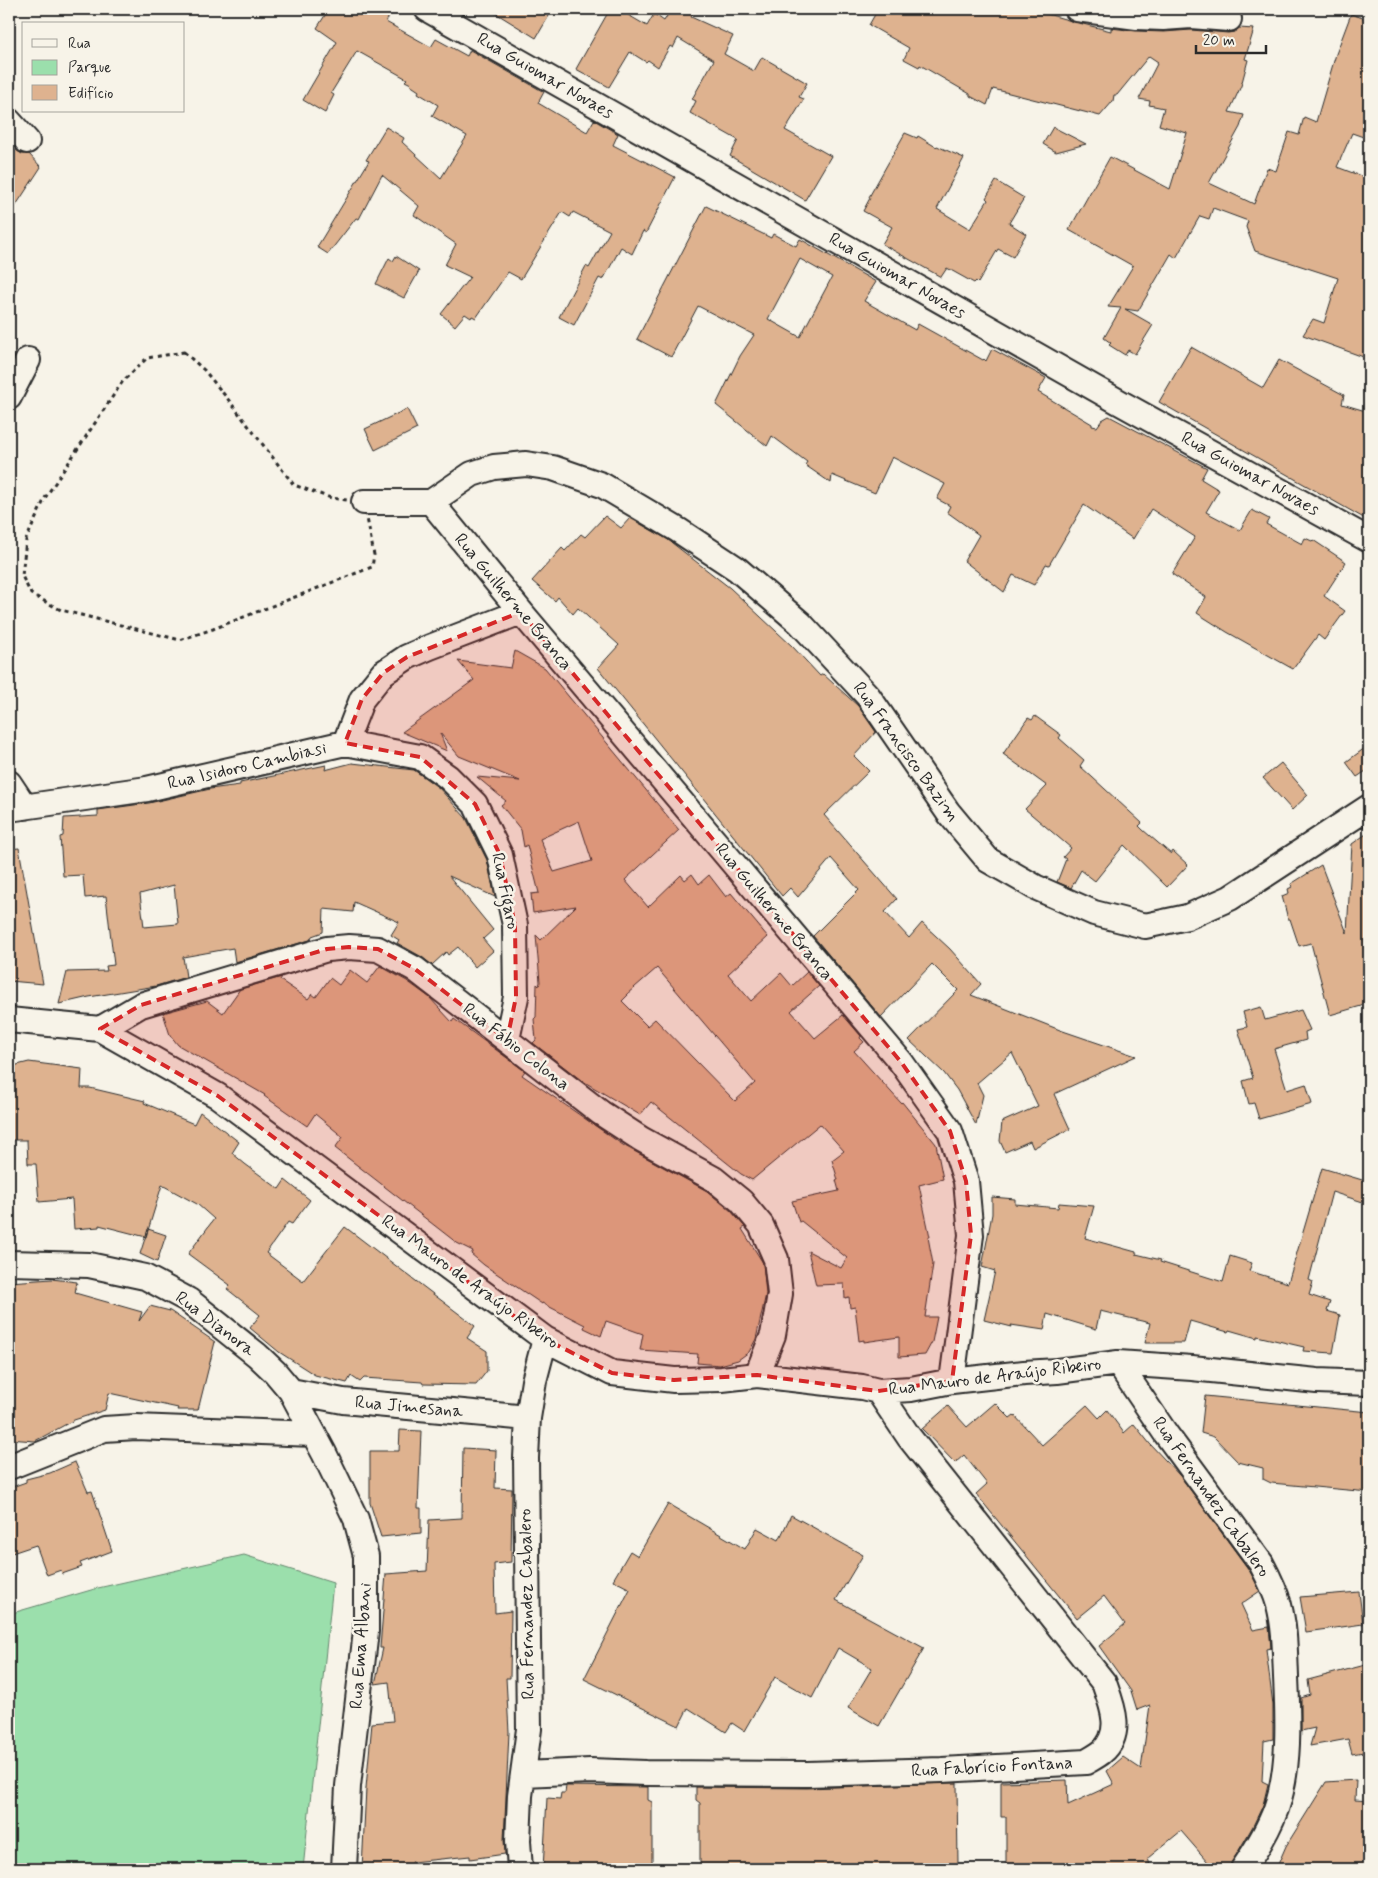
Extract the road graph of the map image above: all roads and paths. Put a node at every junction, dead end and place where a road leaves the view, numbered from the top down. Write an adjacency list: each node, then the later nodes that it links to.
1 (427, 9): 10 (street, Rua Guiomar Novaes)
2 (1077, 9): 3 (street)
3 (1229, 19)
4 (9, 121): 5 (street)
5 (27, 141)
6 (28, 360): 7 (street)
7 (9, 397)
8 (364, 502): 8 (path); 9 (street)
9 (430, 502): 11 (street, Rua Guilherme Branca); 14 (street, Rua Francisco Bazim)
10 (1369, 540)
11 (521, 612): 12 (street, Rua Isidoro Cambiasi); 23 (street, Rua Guilherme Branca)
12 (345, 743): 15 (street, Rua Isidoro Cambiasi); 18 (street, Rua Figaro)
13 (9, 783): 15 (street)
14 (1369, 807)
15 (17, 808)
16 (9, 1021): 17 (street, Rua Mauro de Araújo Ribeiro)
17 (100, 1029): 18 (street, Rua Fábio Colona); 20 (street, Rua Mauro de Araújo Ribeiro)
18 (508, 1040): 22 (street, Rua Fábio Colona)
19 (9, 1263): 25 (street, Rua Dianora)
20 (545, 1339): 22 (street, Rua Mauro de Araújo Ribeiro); 27 (street, Rua Fernandez Cabalero)
21 (1118, 1363): 23 (street, Rua Mauro de Araújo Ribeiro); 24 (street, Rua Mauro de Araújo Ribeiro); 33 (street, Rua Fernandez Cabalero)
22 (756, 1376): 26 (street, Rua Mauro de Araújo Ribeiro)
23 (952, 1381): 26 (street, Rua Mauro de Araújo Ribeiro)
24 (1369, 1384)
25 (291, 1391): 27 (street, Rua Jimesana); 28 (street, Rua Ema Albani)
26 (878, 1391): 30 (street, Rua Fabrício Fontana)
27 (528, 1418): 30 (street, Rua Fernandez Cabalero)
28 (314, 1434): 29 (street); 31 (street, Rua Ema Albani)
29 (9, 1467)
30 (524, 1774): 32 (street, Rua Fernandez Cabalero)
31 (344, 1869)
32 (520, 1869)
33 (1243, 1869)

